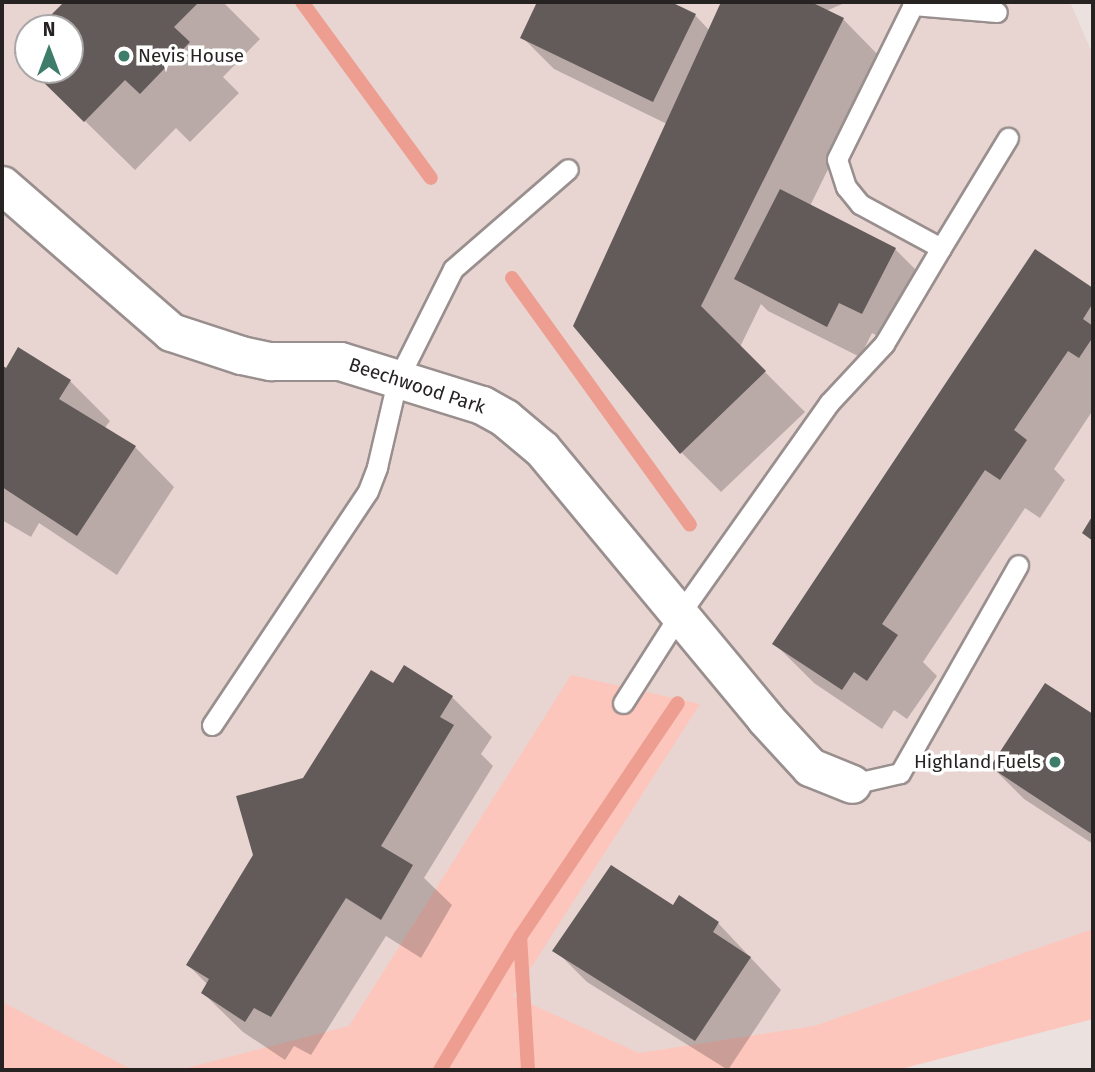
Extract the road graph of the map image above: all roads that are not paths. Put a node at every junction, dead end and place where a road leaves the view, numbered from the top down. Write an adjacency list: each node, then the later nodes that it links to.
1 (913, 4): 2 (lane); 6 (lane)
2 (997, 12)
3 (1007, 138): 6 (lane)
4 (568, 169): 7 (lane)
5 (2, 185): 7 (street, Beechwood Park)
6 (941, 248): 9 (lane)
7 (397, 381): 9 (street, Beechwood Park); 11 (lane)
8 (1018, 565): 12 (lane)
9 (679, 615): 10 (lane); 12 (street, Beechwood Park)
10 (622, 703)
11 (212, 724)
12 (852, 784)

